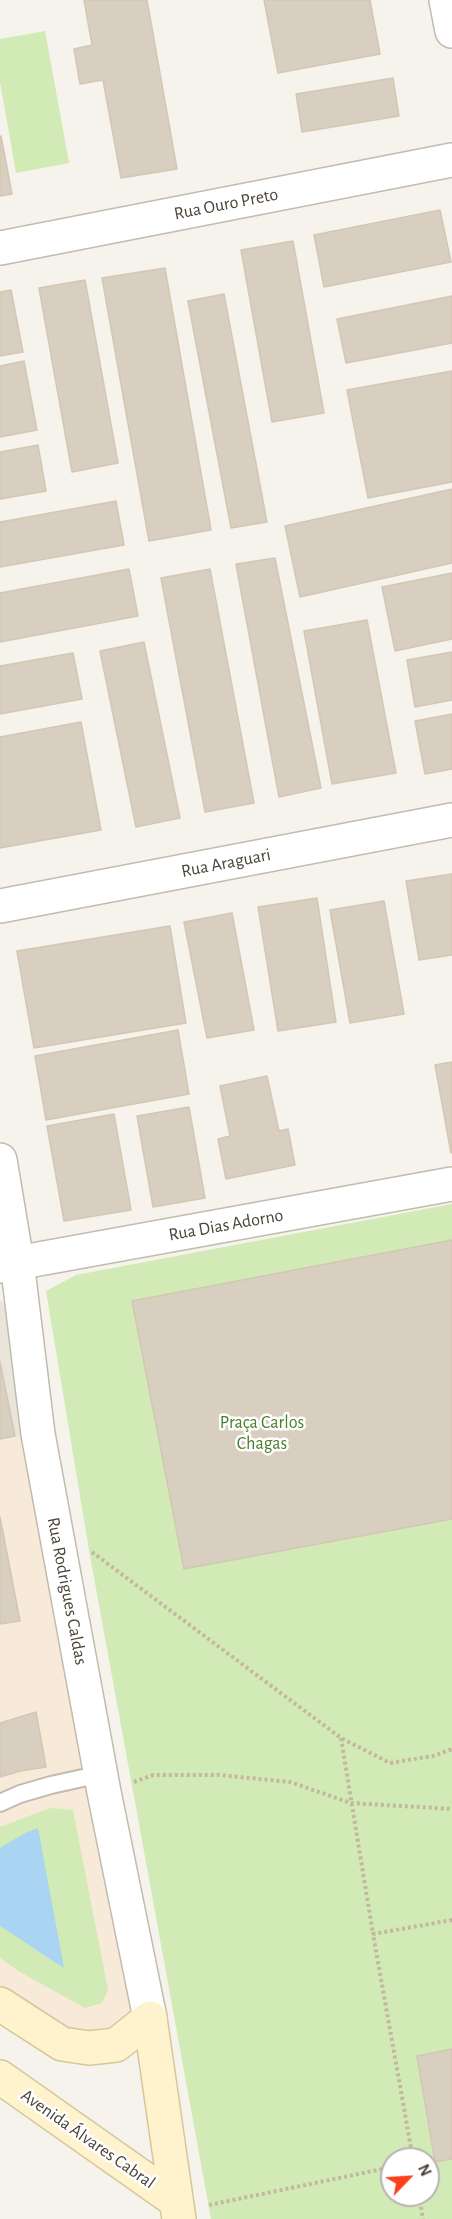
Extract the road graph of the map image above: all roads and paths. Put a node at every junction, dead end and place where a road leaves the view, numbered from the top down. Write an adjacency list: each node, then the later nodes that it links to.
1 (446, 0): 2 (street)
2 (452, 31)
3 (452, 160): 4 (street, Rua Ouro Preto)
4 (0, 248)
5 (452, 820): 6 (street, Rua Araguari)
6 (0, 906)
7 (0, 1160): 9 (street, Rua Rodrigues Caldas)
8 (452, 1184): 9 (street, Rua Dias Adorno)
9 (9, 1264): 13 (street, Rua Rodrigues Caldas)
10 (89, 1550): 11 (path)
11 (341, 1738): 12 (path); 15 (path)
12 (452, 1749)
13 (102, 1783): 14 (lane); 15 (path); 20 (street, Rua Rodrigues Caldas)
14 (0, 1803)
15 (351, 1803): 16 (path); 18 (path)
16 (452, 1809)
17 (452, 1920): 18 (path)
18 (373, 1934): 22 (path)
19 (0, 2004): 20 (main road)
20 (150, 2018): 24 (main road)
21 (0, 2078): 24 (main road, Avenida Álvares Cabral)
22 (411, 2147)
23 (380, 2169): 24 (path)
24 (188, 2209)

